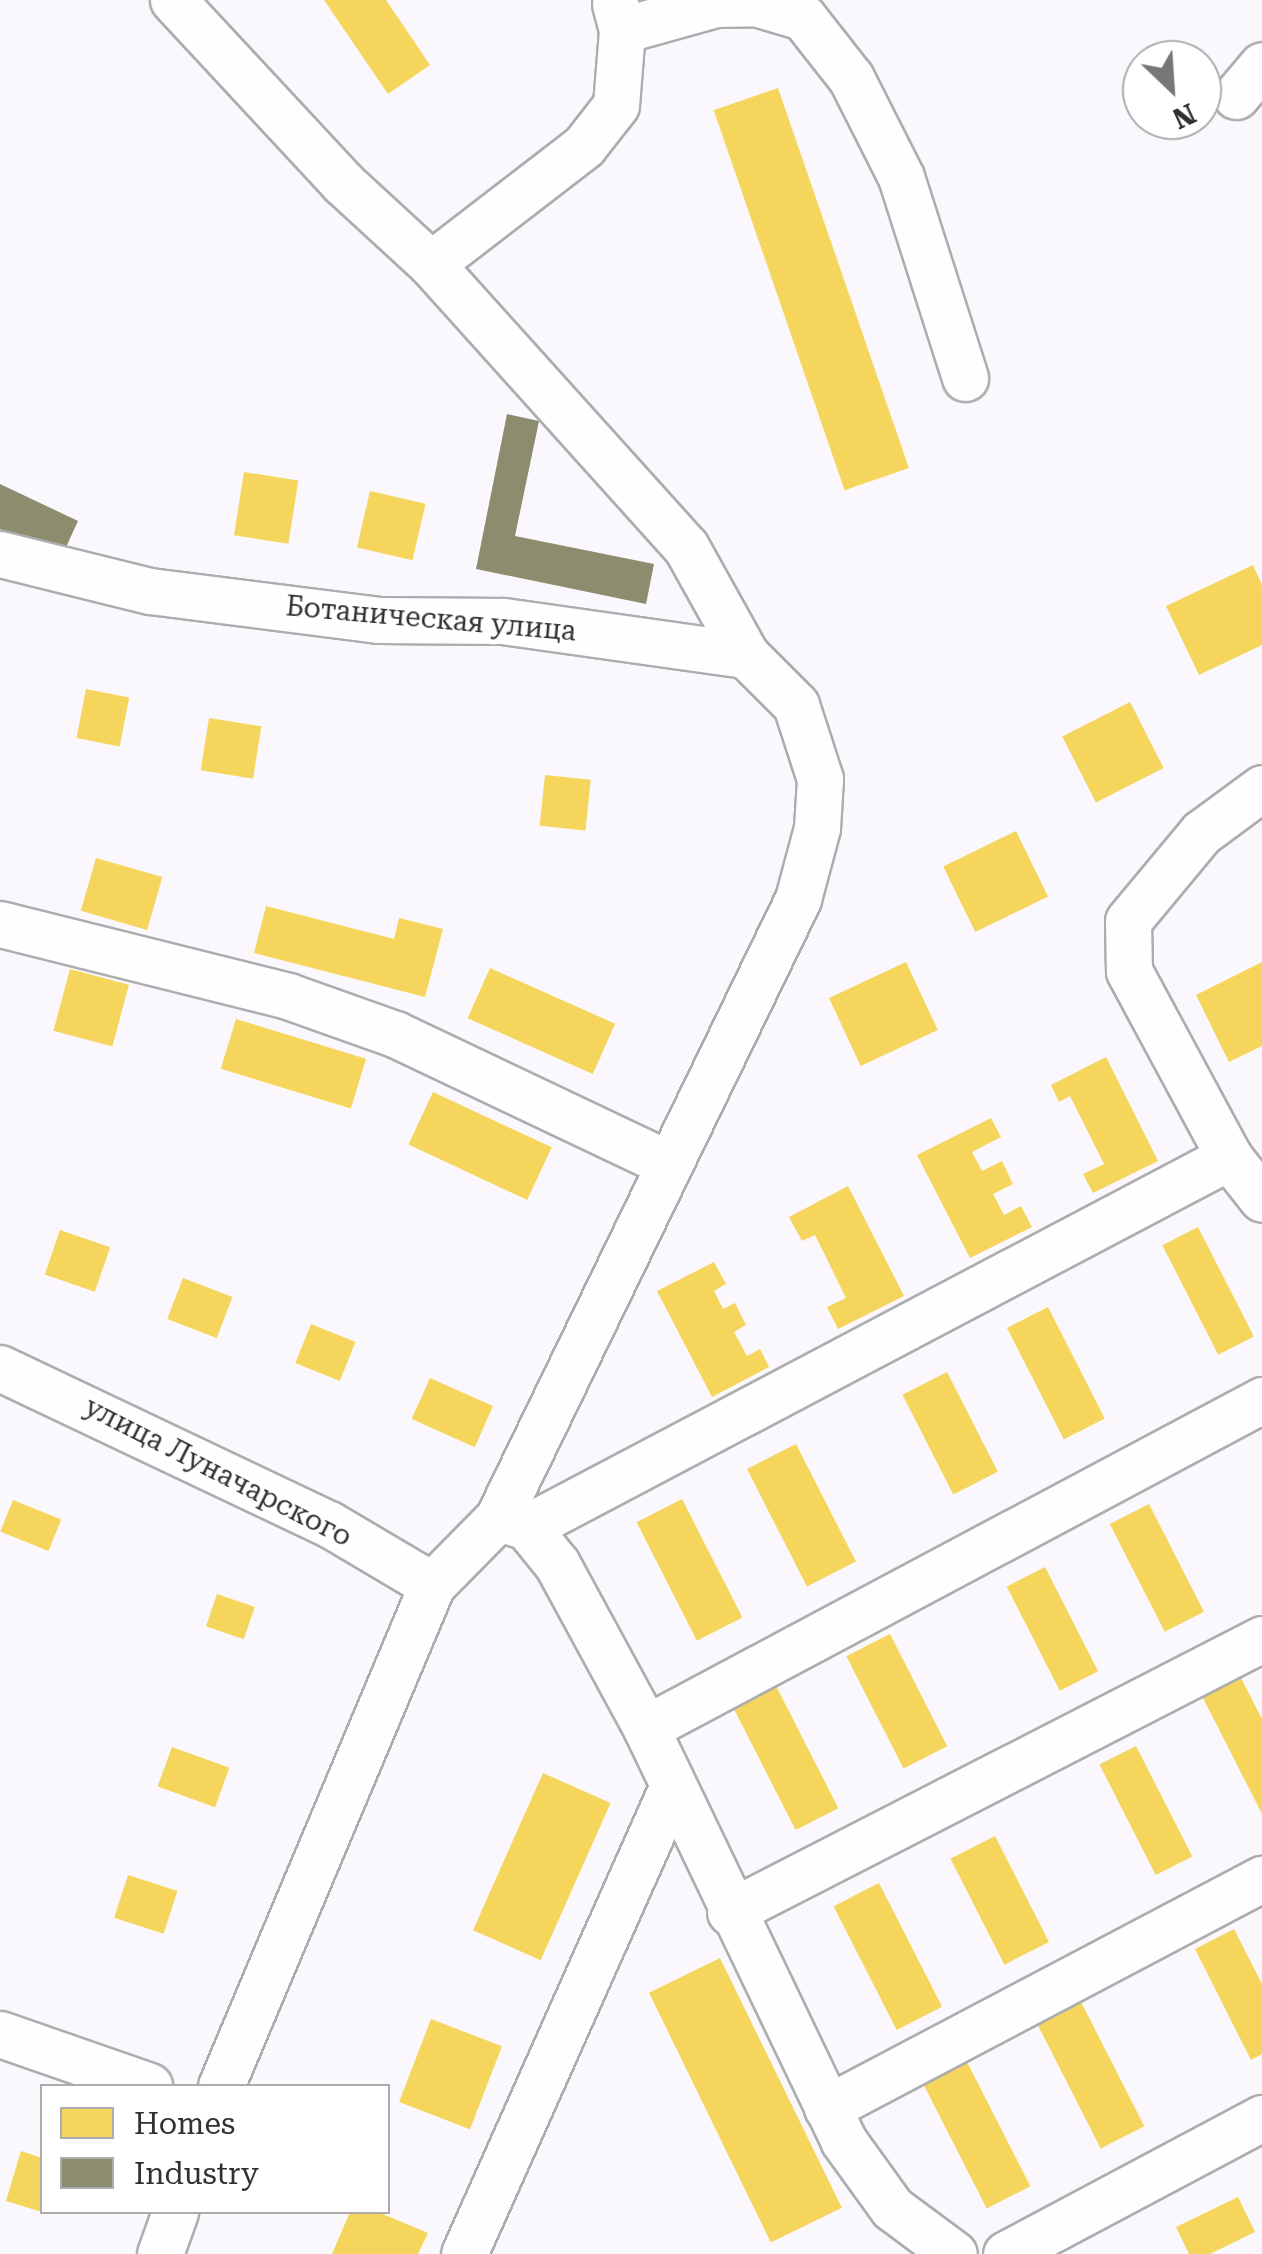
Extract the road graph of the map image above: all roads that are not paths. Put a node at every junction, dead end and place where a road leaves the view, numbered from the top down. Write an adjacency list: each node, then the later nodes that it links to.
1 (173, 0): 3 (street)
2 (618, 15): 3 (street); 4 (street)
3 (431, 264): 6 (street)
4 (966, 378)
5 (0, 554): 6 (street, Ботаническая улица)
6 (746, 655): 10 (street)
7 (1262, 788): 9 (street)
8 (0, 924): 10 (street)
9 (1229, 1157): 11 (street); 14 (street)
10 (669, 1164): 14 (street)
11 (1262, 1199)
12 (0, 1368): 15 (street, улица Луначарского)
13 (1262, 1400): 17 (street)
14 (512, 1523): 15 (street); 17 (street)
15 (432, 1585): 23 (street)
16 (1262, 1639): 20 (street)
17 (646, 1728): 18 (street)
18 (671, 1790): 20 (street); 28 (street)
19 (1262, 1878): 24 (street)
20 (730, 1912): 24 (street)
21 (0, 2034): 22 (street)
22 (143, 2084)
23 (222, 2084)
24 (827, 2108): 29 (street)
25 (1262, 2118): 30 (street)
26 (175, 2214): 27 (street)
27 (160, 2254)
28 (464, 2254)
29 (954, 2254)
30 (1006, 2254)

